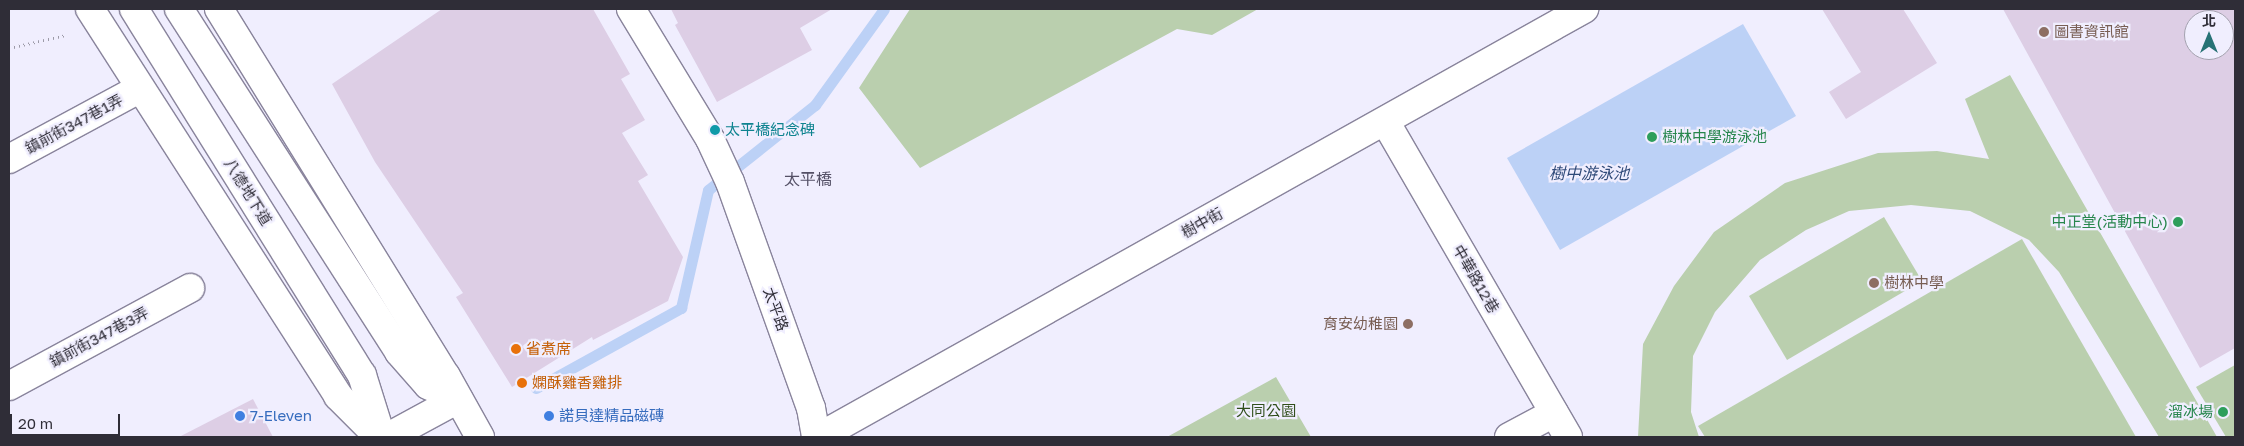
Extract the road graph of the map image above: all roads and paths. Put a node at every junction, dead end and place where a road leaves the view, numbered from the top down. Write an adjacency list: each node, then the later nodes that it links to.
1 (90, 9): 9 (street)
2 (134, 9): 16 (street, 八德地下道)
3 (179, 9): 14 (street)
4 (219, 9): 14 (street)
5 (631, 9): 19 (street, 太平路)
6 (1584, 9): 10 (street, 樹中街)
7 (66, 34): 8 (path)
8 (9, 48)
9 (139, 89): 11 (street, 鎮前街347巷1弄); 16 (street)
10 (1385, 120): 15 (street, 中華路12巷); 19 (street, 樹中街)
11 (9, 159)
12 (190, 288): 13 (street, 鎮前街347巷3弄)
13 (9, 386)
14 (458, 399): 17 (street); 18 (street)
15 (1554, 413): 20 (street); 21 (street, 中華路12巷)
16 (380, 437)
17 (388, 437)
18 (480, 437)
19 (817, 437)
20 (1509, 437)
21 (1568, 437)

